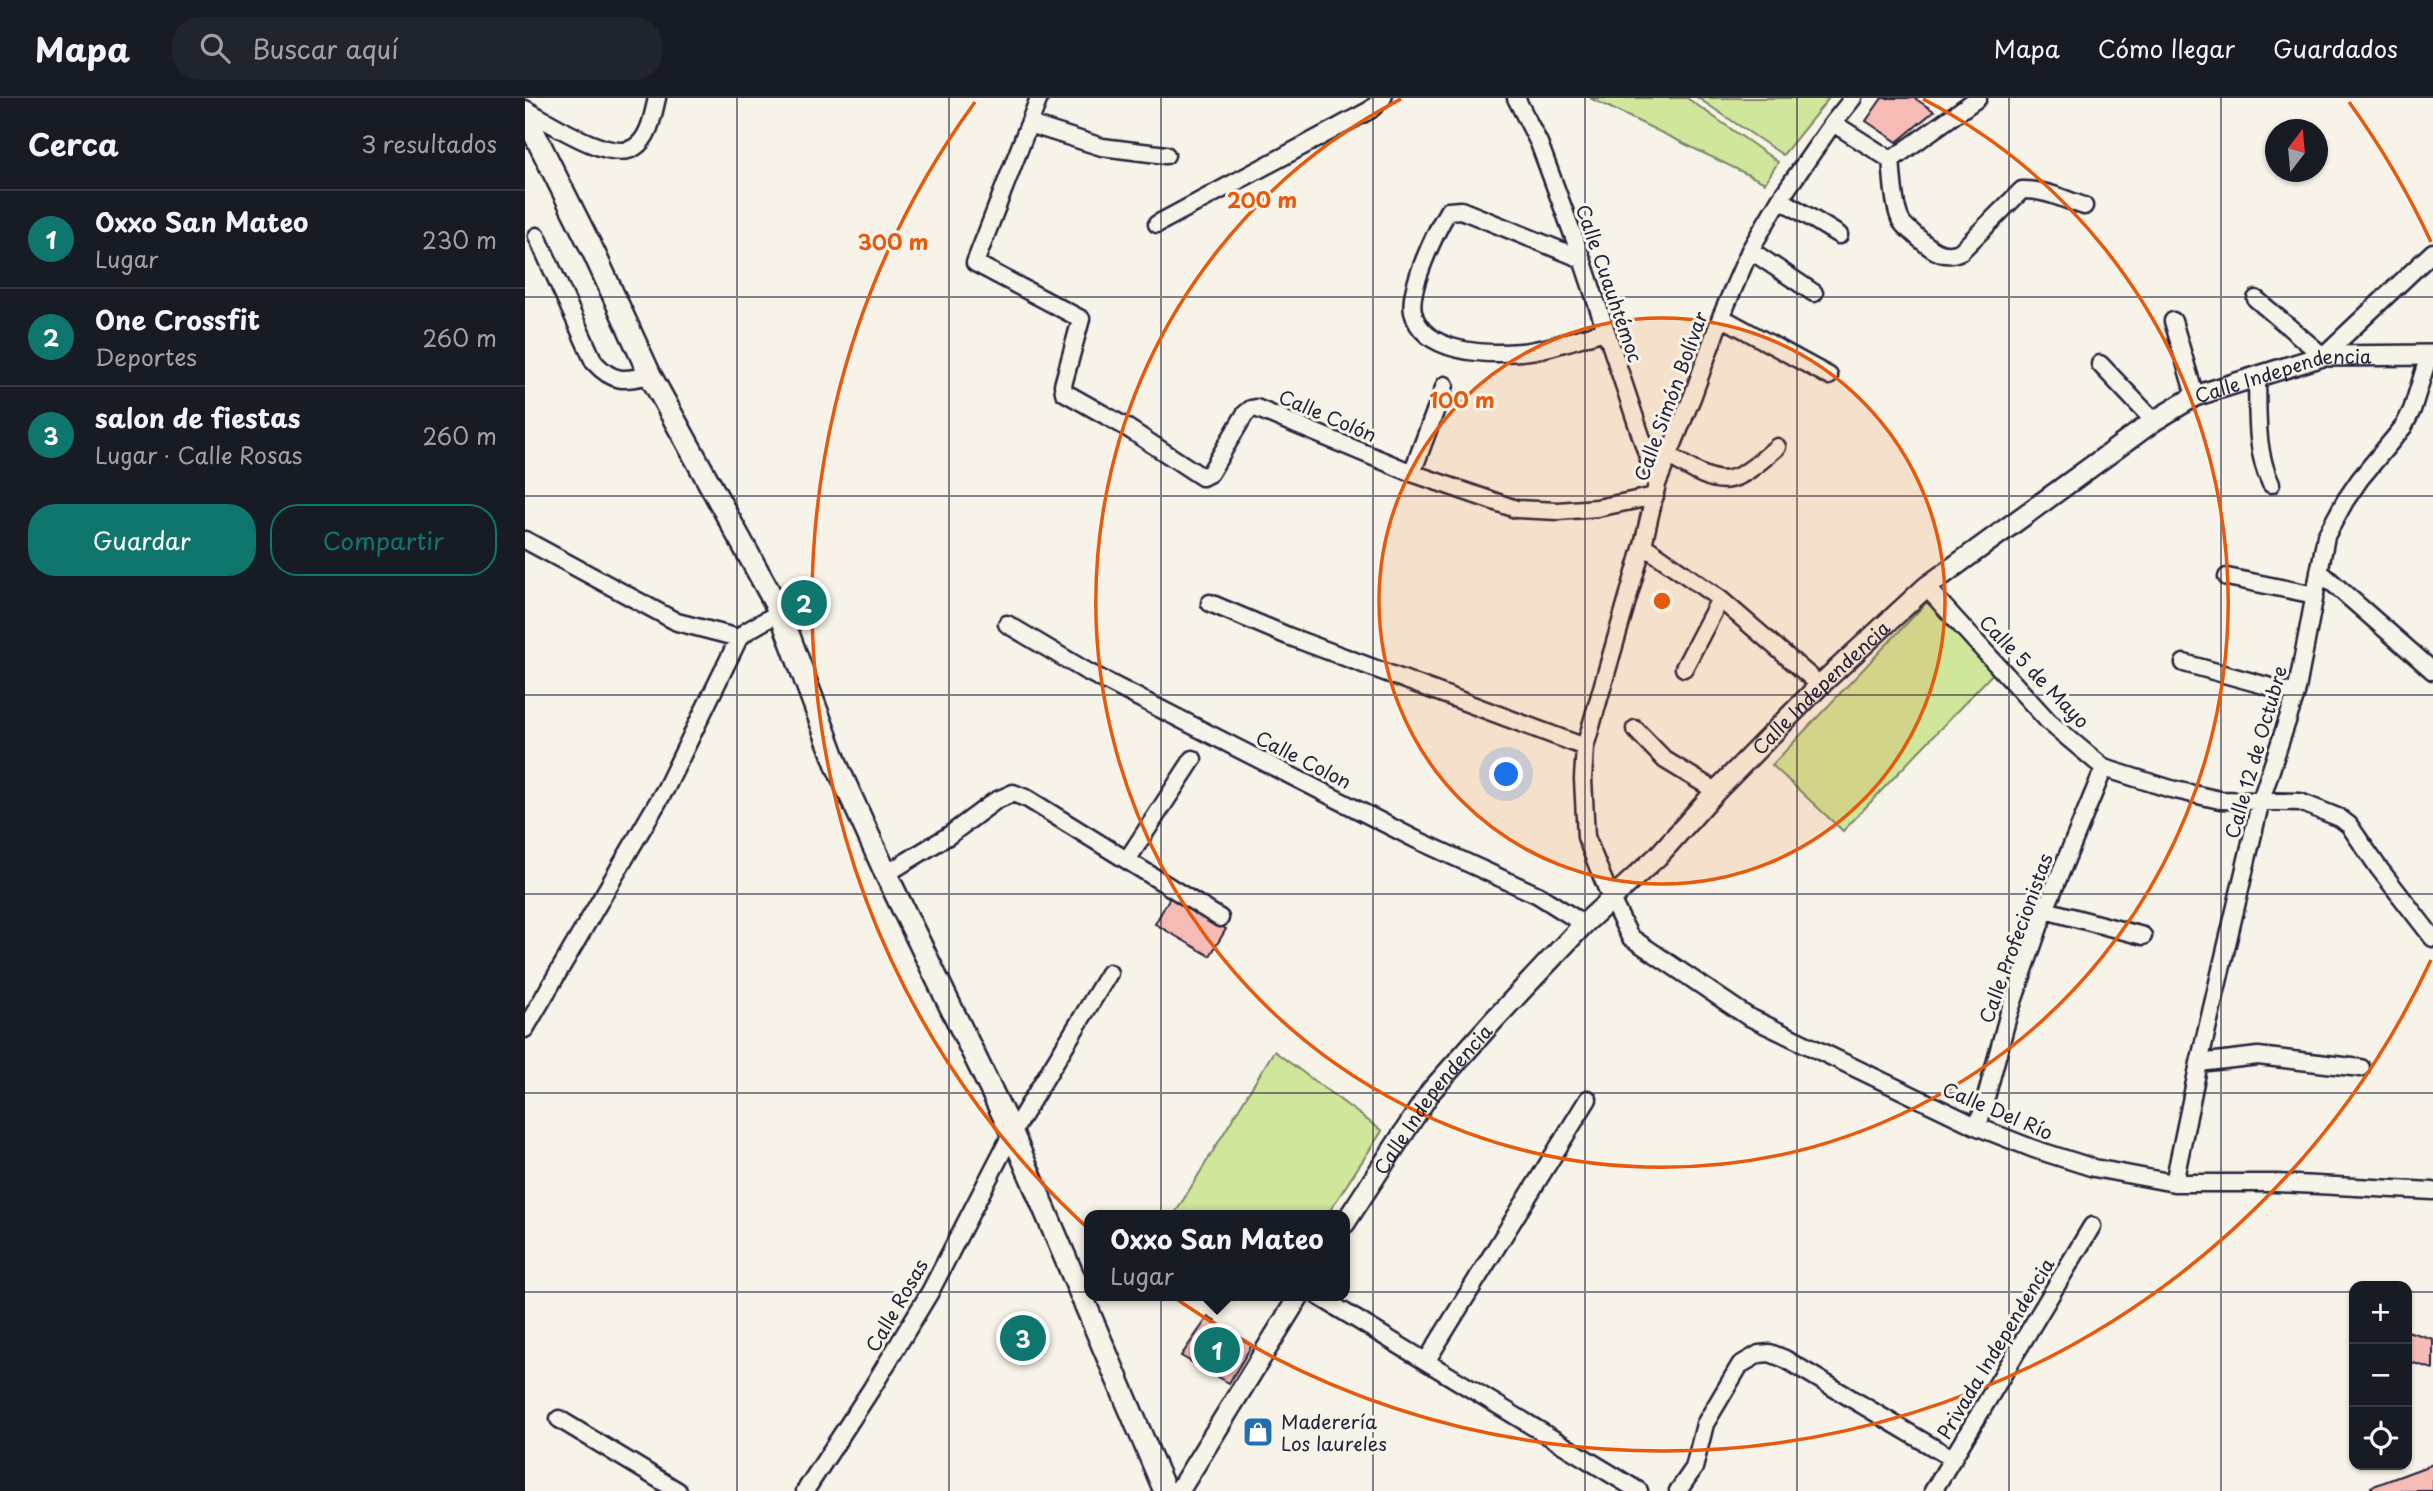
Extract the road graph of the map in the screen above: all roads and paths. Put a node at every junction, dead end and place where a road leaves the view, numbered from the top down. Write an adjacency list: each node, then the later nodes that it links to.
1 (657, 98): 7 (street)
2 (1039, 98): 10 (street)
3 (1383, 98): 15 (street)
4 (1516, 98): 20 (street, Calle Cuauhtémoc)
5 (1853, 98): 9 (street, Calle Simón Bolívar)
6 (1977, 98): 12 (street)
7 (525, 109)
8 (525, 115): 29 (main road)
9 (1833, 123): 12 (street); 13 (street, Calle Simón Bolívar)
10 (1029, 124): 11 (street); 37 (street, Calle Colón)
11 (1166, 155)
12 (1891, 160): 14 (street)
13 (1780, 199): 16 (street); 18 (street, Calle Simón Bolívar)
14 (2084, 206)
15 (1157, 224)
16 (1839, 235)
17 (537, 236): 29 (street)
18 (1750, 250): 21 (street); 23 (street, Calle Simón Bolívar)
19 (2433, 252): 26 (street)
20 (1582, 259): 25 (street, Calle Cuauhtémoc); 25 (street)
21 (1814, 293)
22 (2256, 299): 26 (street)
23 (1721, 317): 30 (street); 36 (street, Calle Simón Bolívar)
24 (2173, 321): 33 (street)
25 (1605, 331): 39 (street, Calle Cuauhtémoc)
26 (2323, 356): 27 (street, Calle Independencia); 31 (street, Calle Independencia)
27 (2432, 357): 42 (street, Calle 12 de Octubre)
28 (2100, 364): 34 (street)
29 (650, 375): 48 (main road)
30 (1829, 376)
31 (2257, 377): 33 (street, Calle Independencia); 38 (street)
32 (1445, 385): 37 (street)
33 (2195, 396): 34 (street, Calle Independencia)
34 (2154, 421): 44 (street, Calle Independencia)
35 (1777, 447): 36 (street)
36 (1669, 456): 39 (street, Calle Simón Bolívar)
37 (1412, 473): 39 (street, Calle Colón)
38 (2271, 484)
39 (1656, 490): 41 (street, Calle Simón Bolívar)
40 (525, 540): 50 (street)
41 (1643, 545): 46 (street); 57 (street, Calle Simón Bolívar)
42 (2319, 571): 45 (street, Calle 12 de Octubre); 53 (street)
43 (2227, 577): 45 (street)
44 (1926, 587): 54 (street, Calle Independencia); 59 (street, Calle 5 de Mayo)
45 (2315, 595): 55 (street, Calle 12 de Octubre)
46 (1720, 599): 52 (street); 54 (street)
47 (1210, 603): 57 (street)
48 (780, 612): 50 (street); 63 (main road)
49 (1007, 624): 67 (street, Calle Colon)
50 (739, 638): 71 (street)
51 (2184, 663): 55 (street)
52 (1684, 668)
53 (2433, 671)
54 (1820, 685): 60 (street, Calle Independencia)
55 (2296, 694): 61 (street, Calle 12 de Octubre)
56 (1635, 729): 60 (street)
57 (1585, 747): 64 (street, Calle Simón Bolívar)
58 (1193, 760): 62 (street)
59 (2103, 768): 61 (street, Calle 5 de Mayo); 65 (street, Calle Profecionistas)
60 (1716, 791): 64 (street, Calle Independencia)
61 (2261, 800): 69 (street, Calle 5 de Mayo); 72 (street, Calle 12 de Octubre)
62 (1127, 860): 63 (street); 66 (street)
63 (886, 874): 76 (main road)
64 (1611, 900): 67 (street, Calle Independencia); 75 (street, Calle Del Río)
65 (2045, 909): 68 (street); 75 (street, Calle Profecionistas)
66 (1220, 918)
67 (1584, 924): 79 (street, Calle Independencia)
68 (2143, 936)
69 (2433, 938)
70 (1109, 973): 76 (street, Calle Rosas)
71 (525, 1029)
72 (2199, 1063): 73 (street); 77 (street, Calle 12 de Octubre)
73 (2361, 1068)
74 (1588, 1099): 83 (street)
75 (1978, 1127): 77 (street, Calle Del Río)
76 (1012, 1133): 87 (street, Calle Rosas); 88 (main road)
77 (2174, 1183): 78 (street, Calle Del Río)
78 (2433, 1191)
79 (1350, 1215)
80 (2092, 1226): 85 (street, Privada Independencia)
81 (1296, 1301): 89 (street)
82 (1327, 1301): 83 (street)
83 (1427, 1360): 90 (street)
84 (559, 1419): 86 (street)
85 (1953, 1459): 91 (street); 92 (street, Privada Independencia)
86 (678, 1491)
87 (805, 1491)
88 (1165, 1491)
89 (1179, 1491)
90 (1639, 1491)
91 (1678, 1491)
92 (1933, 1491)

